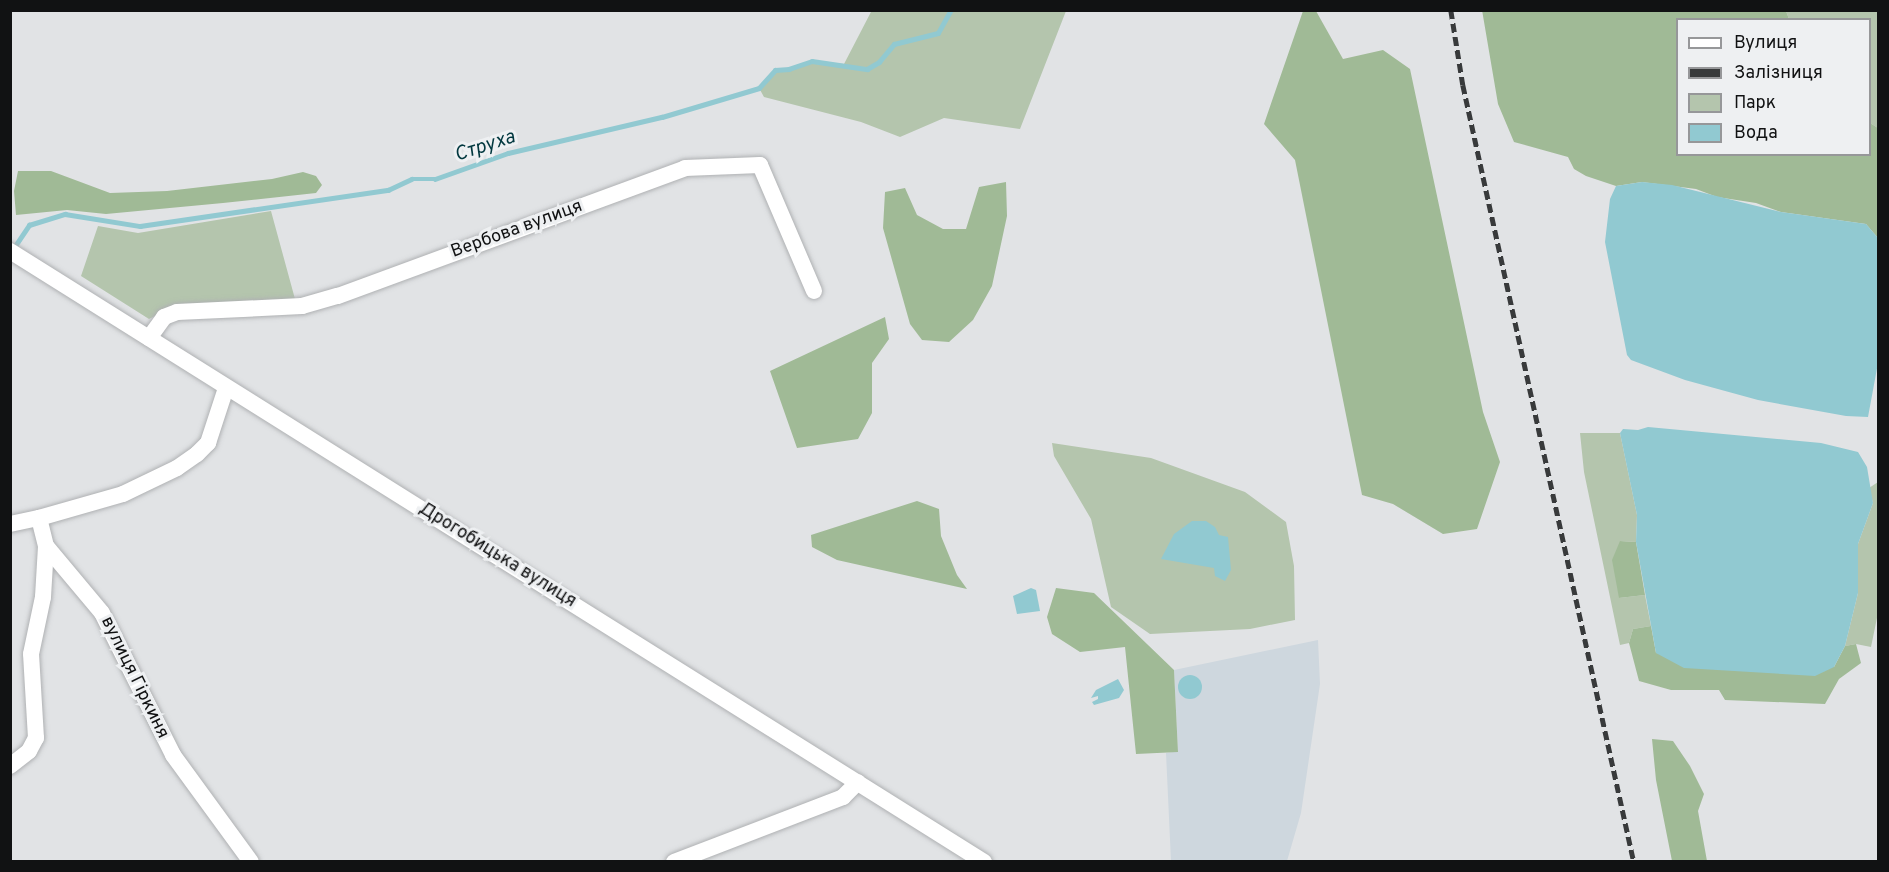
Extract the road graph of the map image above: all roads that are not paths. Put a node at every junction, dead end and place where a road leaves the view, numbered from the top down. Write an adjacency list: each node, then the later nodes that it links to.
1 (16, 255): 3 (street, Дрогобицька вулиця)
2 (814, 291): 3 (street, Вербова вулиця)
3 (149, 338): 4 (street, Дрогобицька вулиця)
4 (226, 388): 5 (street); 9 (street, Дрогобицька вулиця)
5 (39, 518): 6 (street); 7 (street, вулиця Гіркиня)
6 (10, 524)
7 (46, 546): 8 (street); 10 (street, вулиця Гіркиня)
8 (10, 766)
9 (858, 782): 11 (street); 12 (street, Дрогобицька вулиця)
10 (251, 861)
11 (674, 861)
12 (984, 861)

